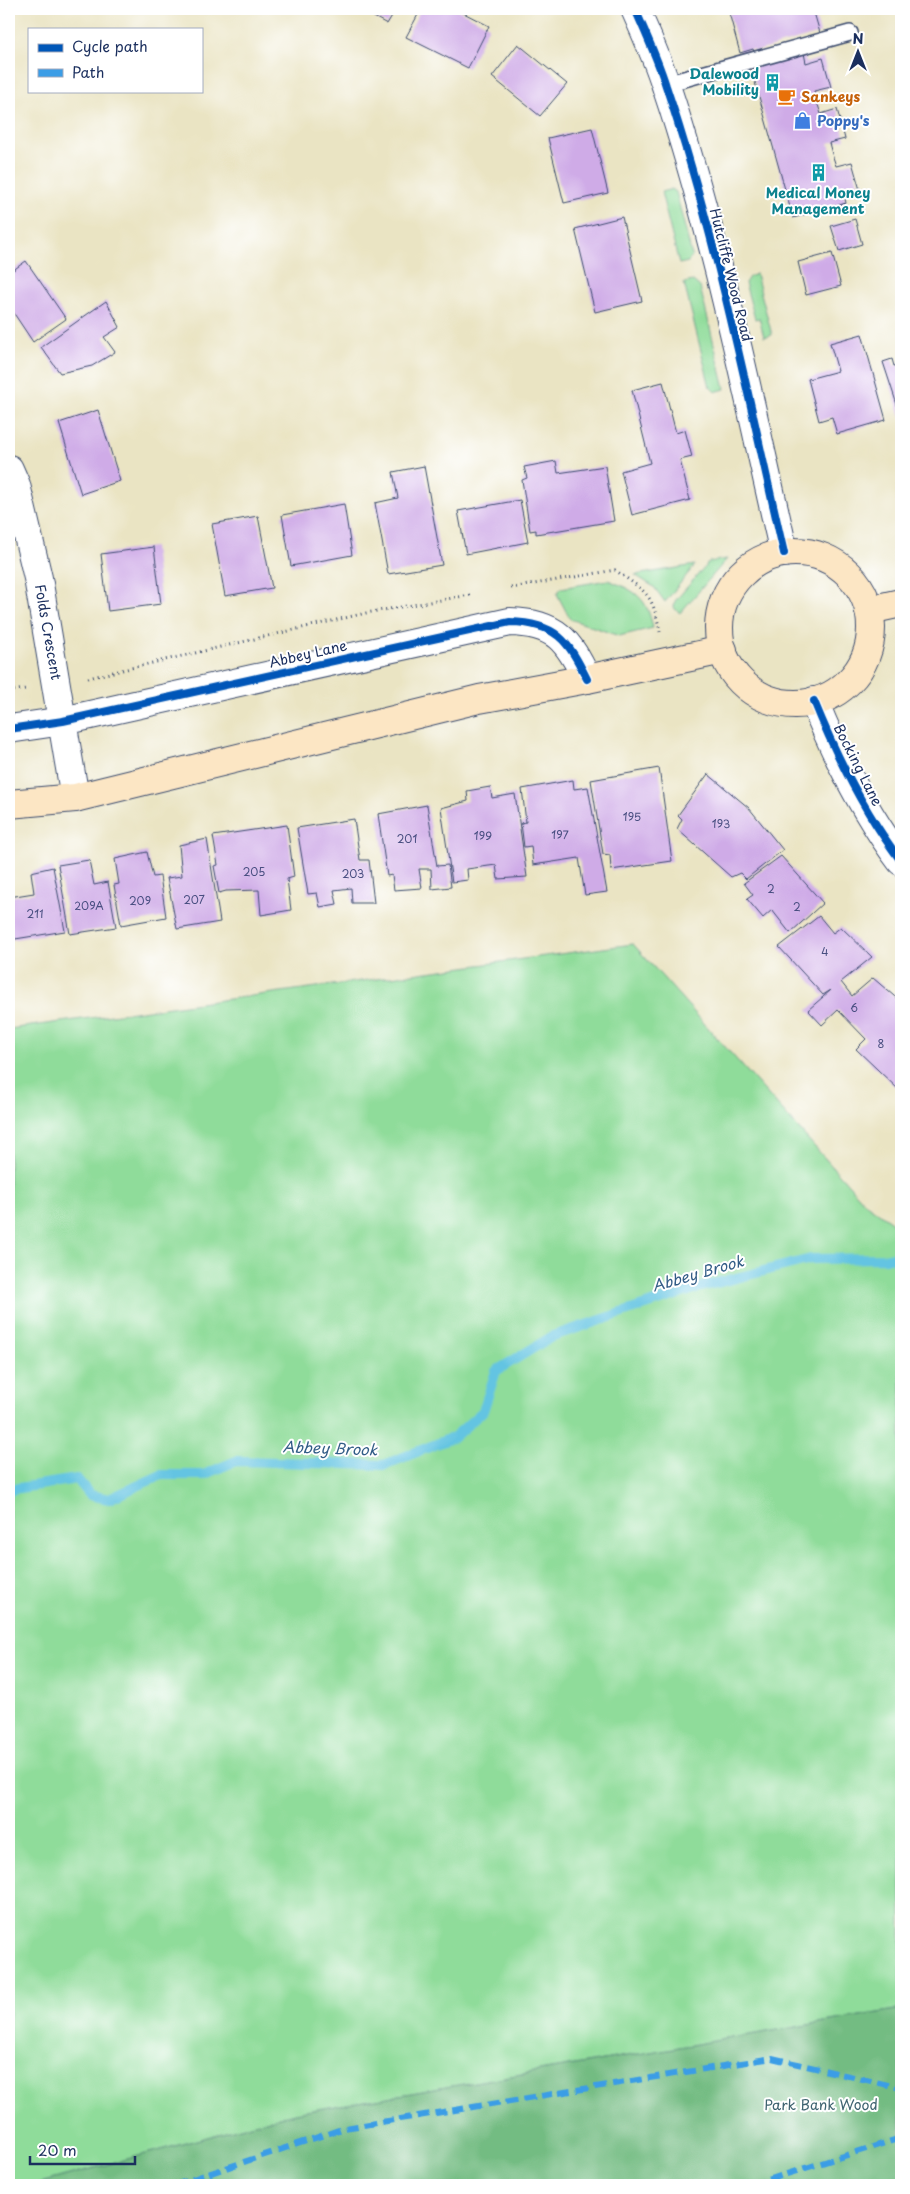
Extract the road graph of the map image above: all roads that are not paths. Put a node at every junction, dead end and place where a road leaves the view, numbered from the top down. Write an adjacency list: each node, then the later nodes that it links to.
1 (635, 9): 3 (street, Hutcliffe Wood Road)
2 (850, 33): 3 (lane)
3 (666, 84): 5 (street, Hutcliffe Wood Road)
4 (9, 469): 11 (street, Folds Crescent)
5 (784, 553): 7 (main road); 8 (main road)
6 (901, 603): 7 (main road)
7 (869, 610): 10 (main road)
8 (722, 650): 9 (main road); 10 (main road)
9 (587, 679): 11 (street, Abbey Lane); 13 (main road)
10 (814, 702): 15 (street, Bocking Lane)
11 (63, 721): 12 (street, Abbey Lane); 13 (street, Folds Crescent)
12 (9, 729)
13 (75, 798): 14 (main road)
14 (9, 804)
15 (901, 861)

